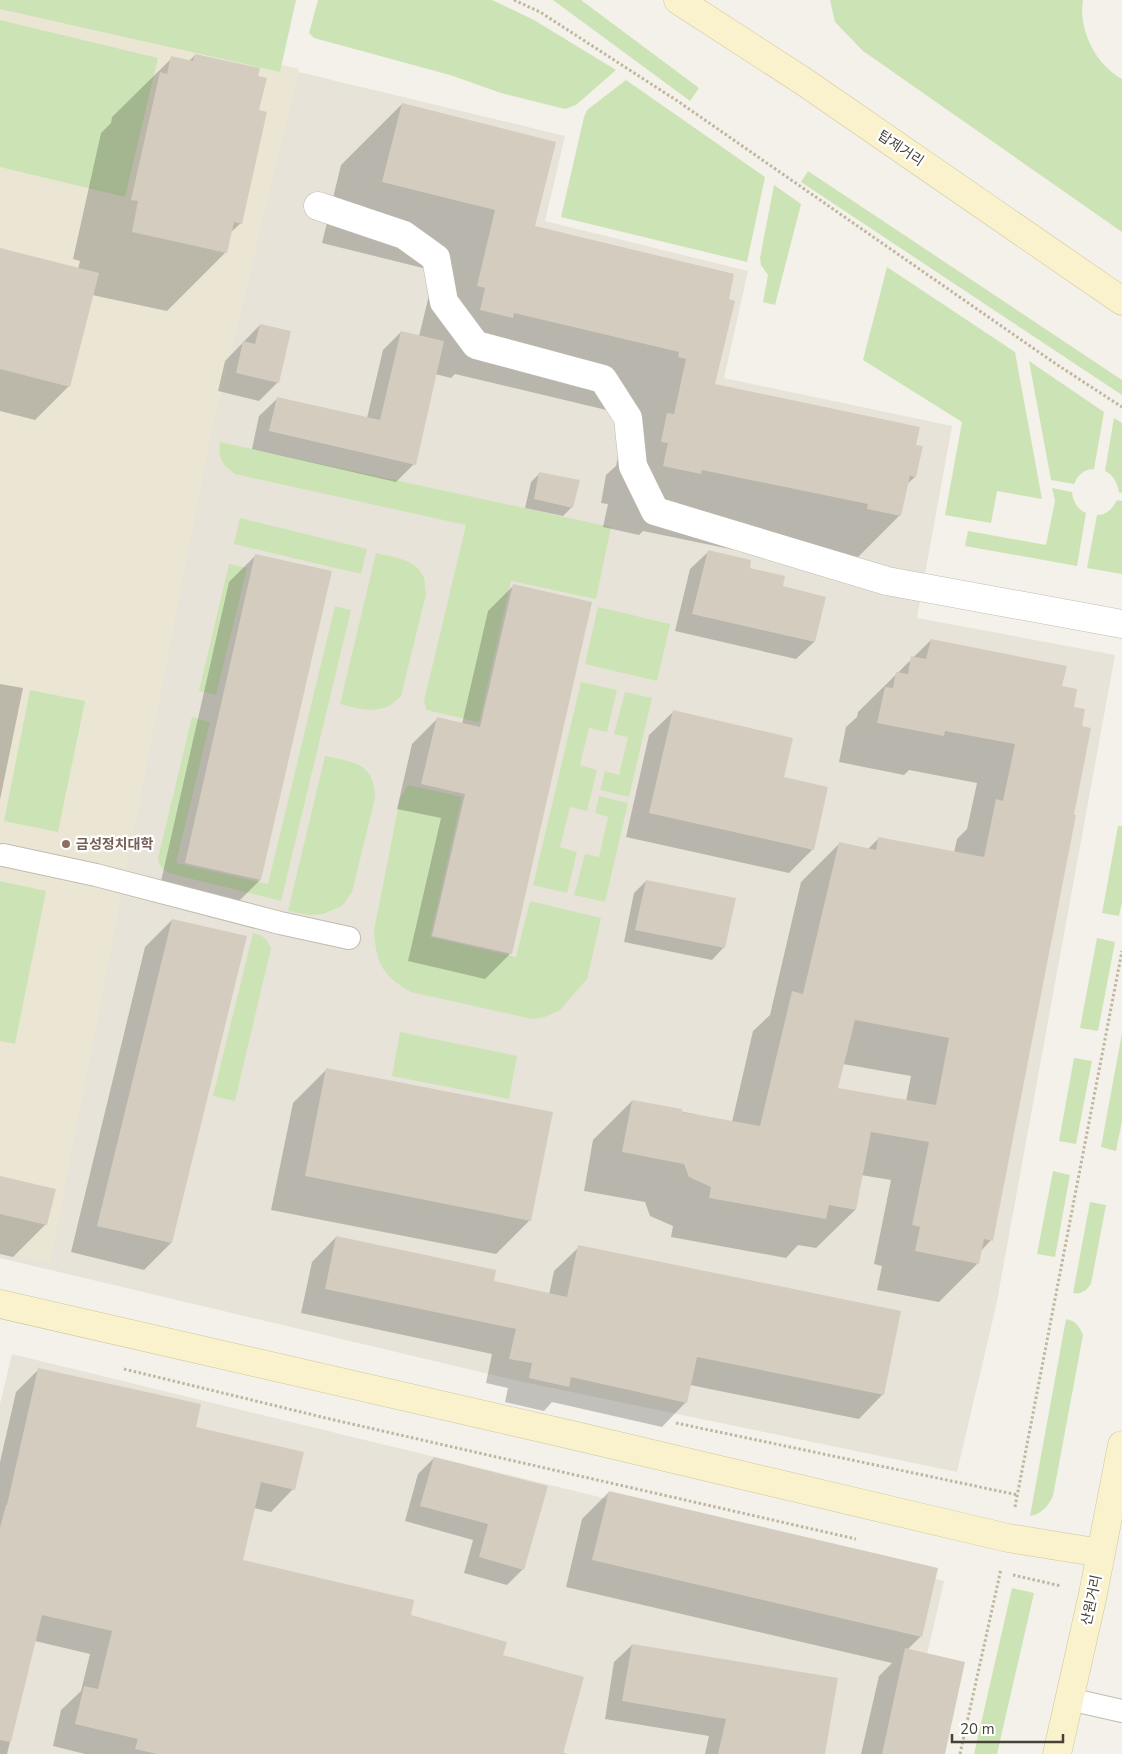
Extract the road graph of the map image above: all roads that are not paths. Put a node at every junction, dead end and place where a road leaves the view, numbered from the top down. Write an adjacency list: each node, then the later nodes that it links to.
1 (678, 0): 3 (main road, 탑제거리)
2 (318, 206): 4 (street)
3 (1122, 300)
4 (1122, 624)
5 (3, 855): 6 (lane)
6 (349, 938)
7 (0, 1304): 9 (main road)
8 (1122, 1445): 9 (main road, 산원거리)
9 (1101, 1553): 10 (main road, 산원거리)
10 (1070, 1699): 11 (lane); 12 (main road, 산원거리)
11 (1122, 1711)
12 (1057, 1754)

